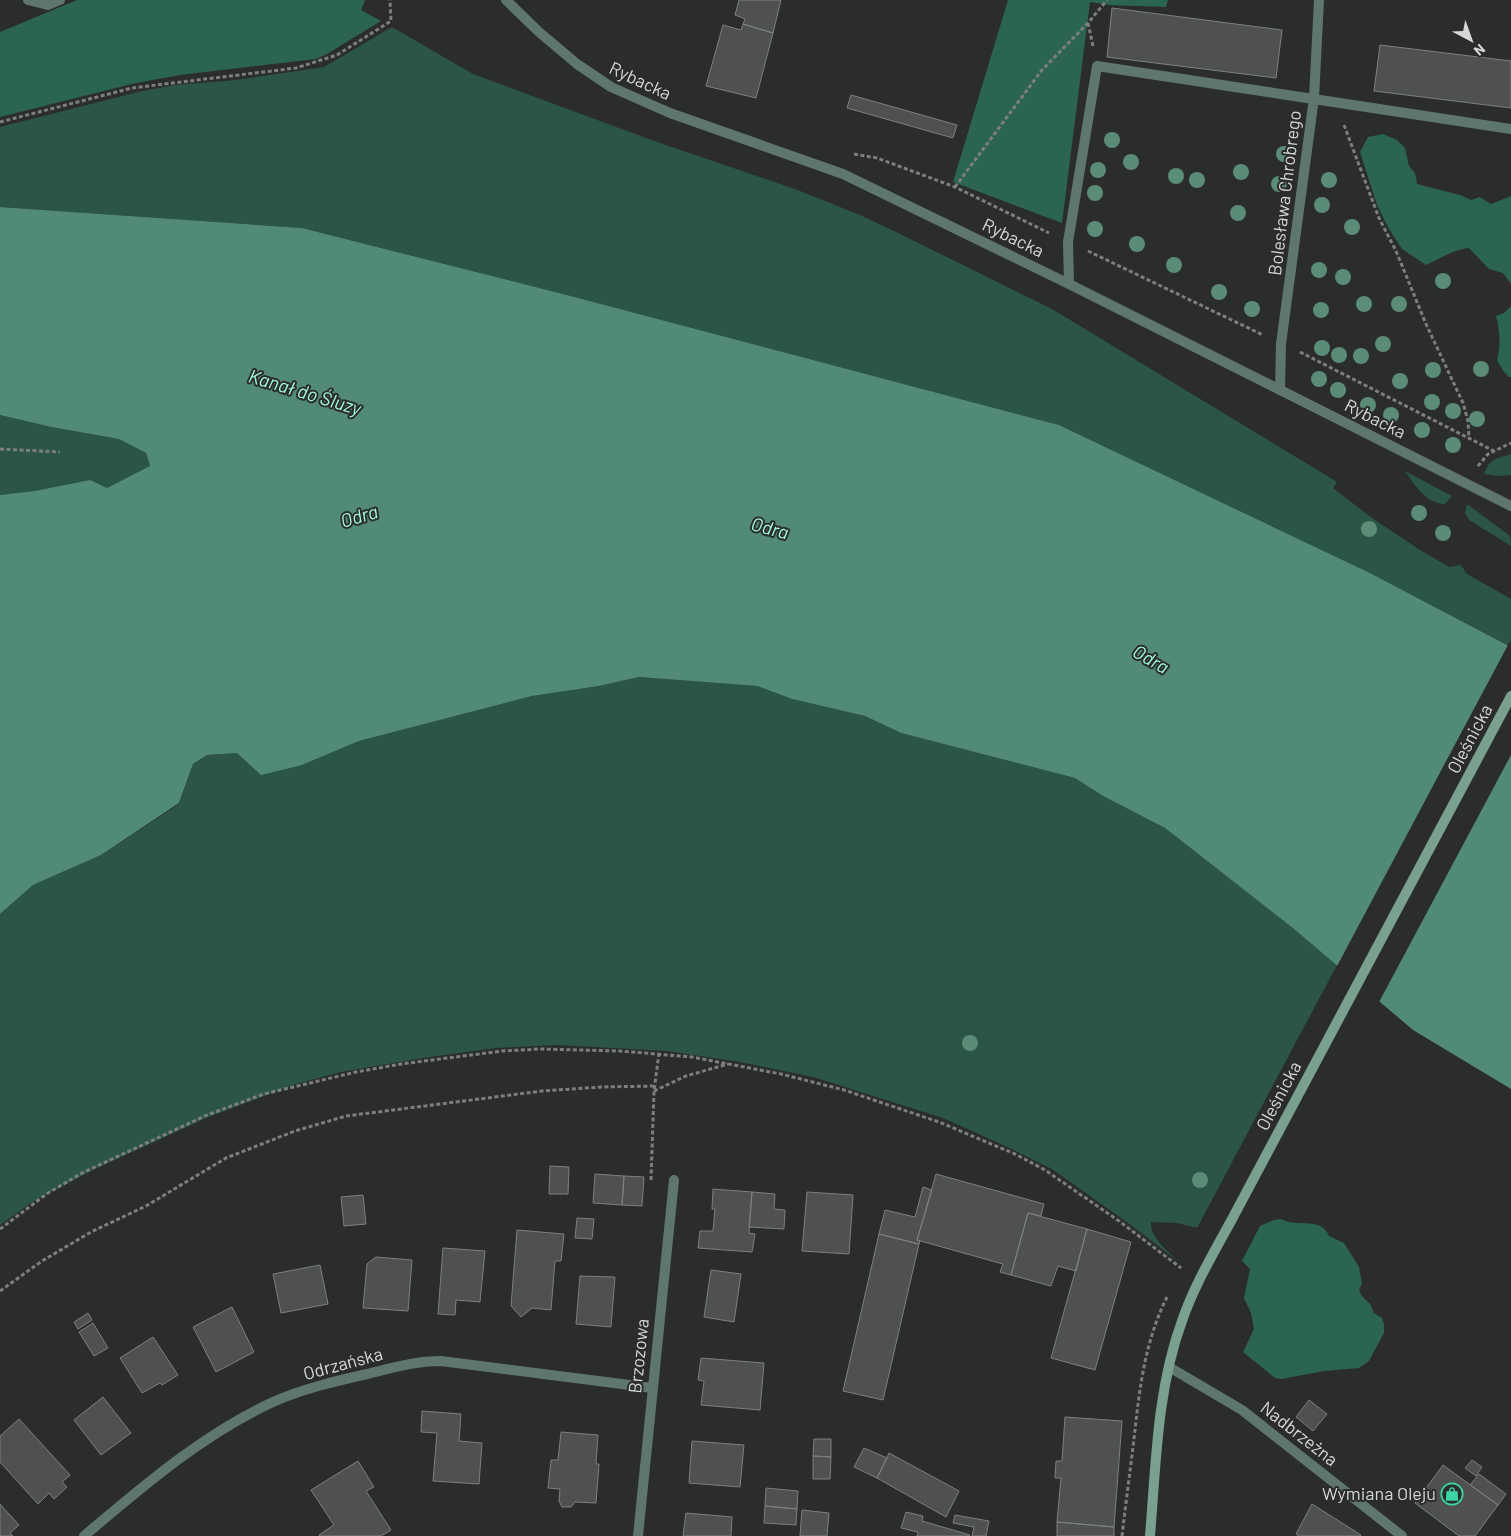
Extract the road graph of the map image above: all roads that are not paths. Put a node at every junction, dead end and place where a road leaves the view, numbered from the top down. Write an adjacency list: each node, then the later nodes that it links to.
1 (28, 0): 2 (street)
2 (60, 0)
3 (506, 0): 7 (street, Rybacka)
4 (1319, 0): 5 (street, Bolesława Chrobrego)
5 (1314, 98): 6 (street); 7 (street); 8 (street, Bolesława Chrobrego)
6 (1511, 129)
7 (1069, 284): 8 (street, Rybacka)
8 (1280, 390): 9 (street, Rybacka)
9 (1511, 506)
10 (1511, 696): 12 (main road, Oleśnicka)
11 (674, 1180): 13 (street, Brzozowa)
12 (1169, 1367): 16 (main road, Oleśnicka); 17 (street, Nadbrzeżna)
13 (652, 1388): 14 (street, Odrzańska); 15 (street, Brzozowa)
14 (84, 1536)
15 (638, 1536)
16 (1150, 1536)
17 (1402, 1536)

